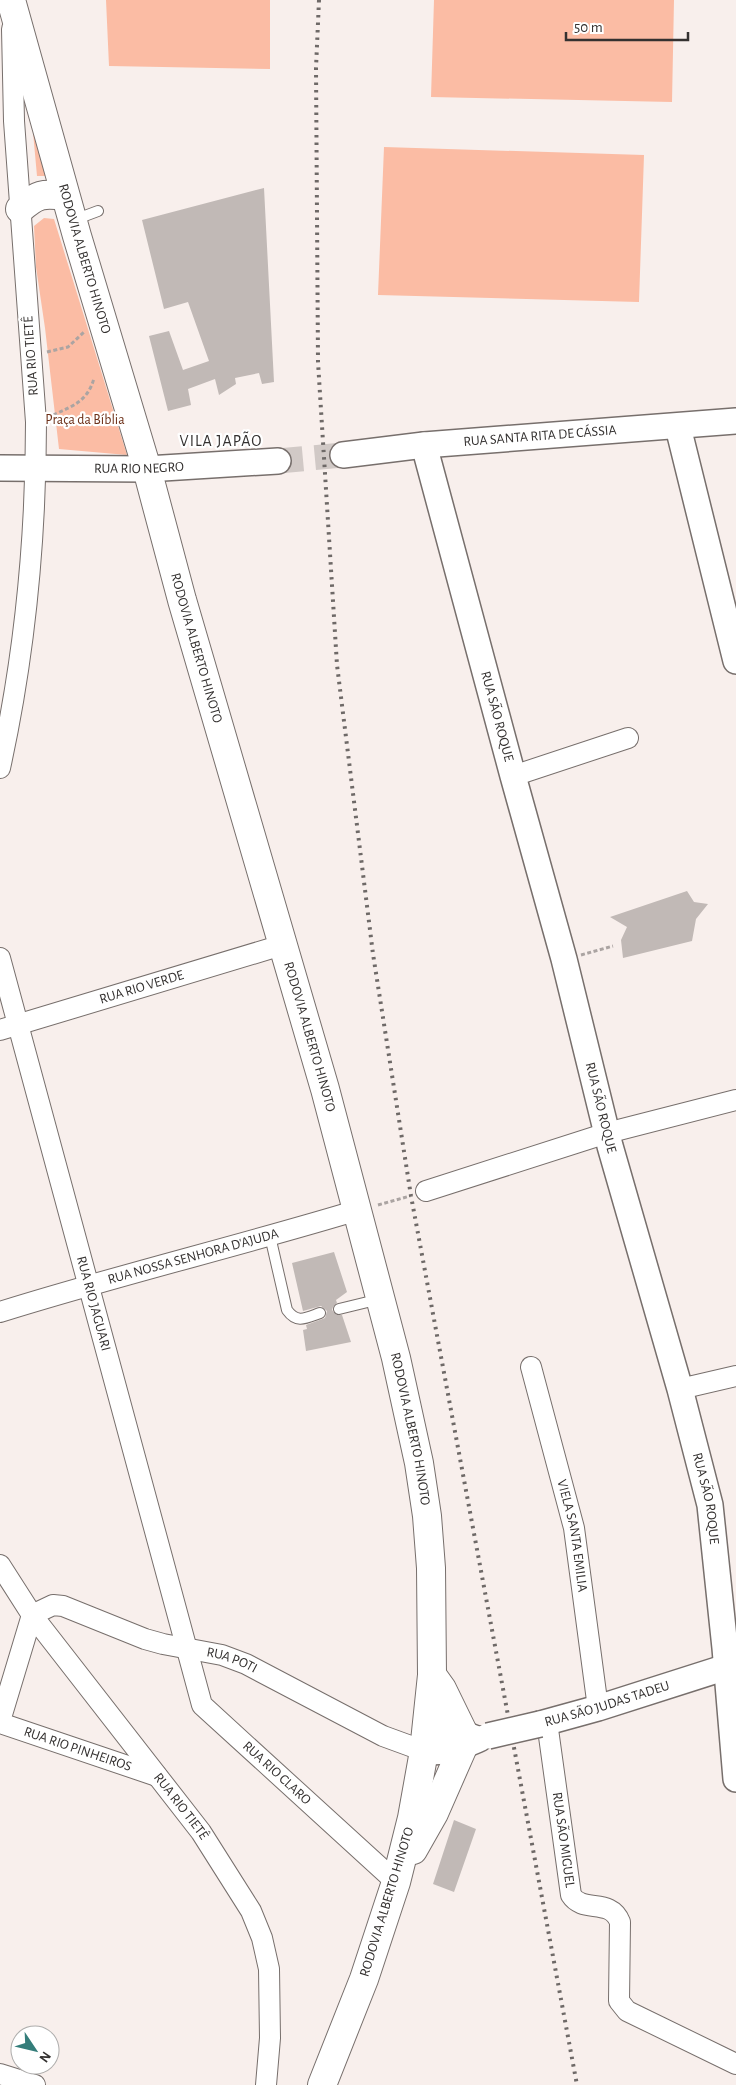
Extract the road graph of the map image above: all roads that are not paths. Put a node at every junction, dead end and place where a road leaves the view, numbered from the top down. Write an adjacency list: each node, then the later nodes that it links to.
1 (11, 1): 2 (main road, RODOVIA ALBERTO HINOTO); 3 (street, RUA RIO TIETÊ)
2 (69, 208): 3 (main road); 4 (lane); 12 (main road, RODOVIA ALBERTO HINOTO)
3 (20, 209): 11 (street, RUA RIO TIETÊ)
4 (98, 210)
5 (736, 421): 6 (street, RUA SANTA RITA DE CÁSSIA)
6 (678, 427): 7 (street, RUA SANTA RITA DE CÁSSIA); 13 (street)
7 (424, 445): 8 (street, RUA SANTA RITA DE CÁSSIA); 16 (street, RUA SÃO ROQUE)
8 (343, 454)
9 (278, 461): 12 (street, RUA RIO NEGRO)
10 (0, 468): 11 (street, RUA RIO NEGRO)
11 (36, 468): 12 (street, RUA RIO NEGRO); 15 (street, RUA RIO TIETÊ)
12 (147, 469): 17 (main road, RODOVIA ALBERTO HINOTO)
13 (736, 660)
14 (628, 738): 16 (street)
15 (0, 768)
16 (513, 776): 21 (street, RUA SÃO ROQUE)
17 (282, 945): 19 (street, RUA RIO VERDE); 23 (main road, RODOVIA ALBERTO HINOTO)
18 (0, 958): 19 (street, RUA RIO JAGUARI)
19 (9, 1028): 25 (street, RUA RIO JAGUARI)
20 (736, 1100): 21 (street)
21 (607, 1133): 22 (street); 32 (street, RUA SÃO ROQUE)
22 (426, 1191)
23 (358, 1210): 24 (street, RUA NOSSA SENHORA D'AJUDA); 26 (main road, RODOVIA ALBERTO HINOTO)
24 (270, 1236): 25 (street, RUA NOSSA SENHORA D'AJUDA); 29 (lane)
25 (88, 1284): 28 (street, RUA NOSSA SENHORA D'AJUDA); 35 (street, RUA RIO JAGUARI)
26 (380, 1298): 27 (lane); 37 (main road, RODOVIA ALBERTO HINOTO)
27 (339, 1309)
28 (0, 1312)
29 (320, 1313)
30 (531, 1367): 38 (street, VIELA SANTA EMILIA)
31 (736, 1376): 32 (street)
32 (680, 1389): 36 (street, RUA SÃO ROQUE)
33 (0, 1564): 34 (street, RUA RIO TIETÊ)
34 (32, 1615): 35 (street, RUA POTI); 39 (street); 43 (street, RUA RIO TIETÊ)
35 (187, 1648): 42 (street, RUA POTI); 45 (street, RUA RIO CLARO)
36 (731, 1665): 38 (street, RUA SÃO JUDAS TADEU); 44 (street, RUA SÃO ROQUE)
37 (432, 1675): 41 (main road); 42 (main road, RODOVIA ALBERTO HINOTO)
38 (598, 1708): 40 (street, RUA SÃO JUDAS TADEU)
39 (0, 1722): 43 (street, RUA RIO PINHEIROS)
40 (543, 1723): 41 (street, RUA SÃO JUDAS TADEU, bridge); 46 (street, RUA SÃO MIGUEL)
41 (473, 1739): 42 (street, RUA SÃO JUDAS TADEU); 45 (main road)
42 (426, 1740): 45 (main road, RODOVIA ALBERTO HINOTO)
43 (157, 1776): 49 (street, RUA RIO TIETÊ)
44 (736, 1779)
45 (396, 1882): 50 (main road, RODOVIA ALBERTO HINOTO)
46 (736, 2064)
47 (0, 2074): 48 (street)
48 (35, 2085)
49 (266, 2085)
50 (322, 2085)

